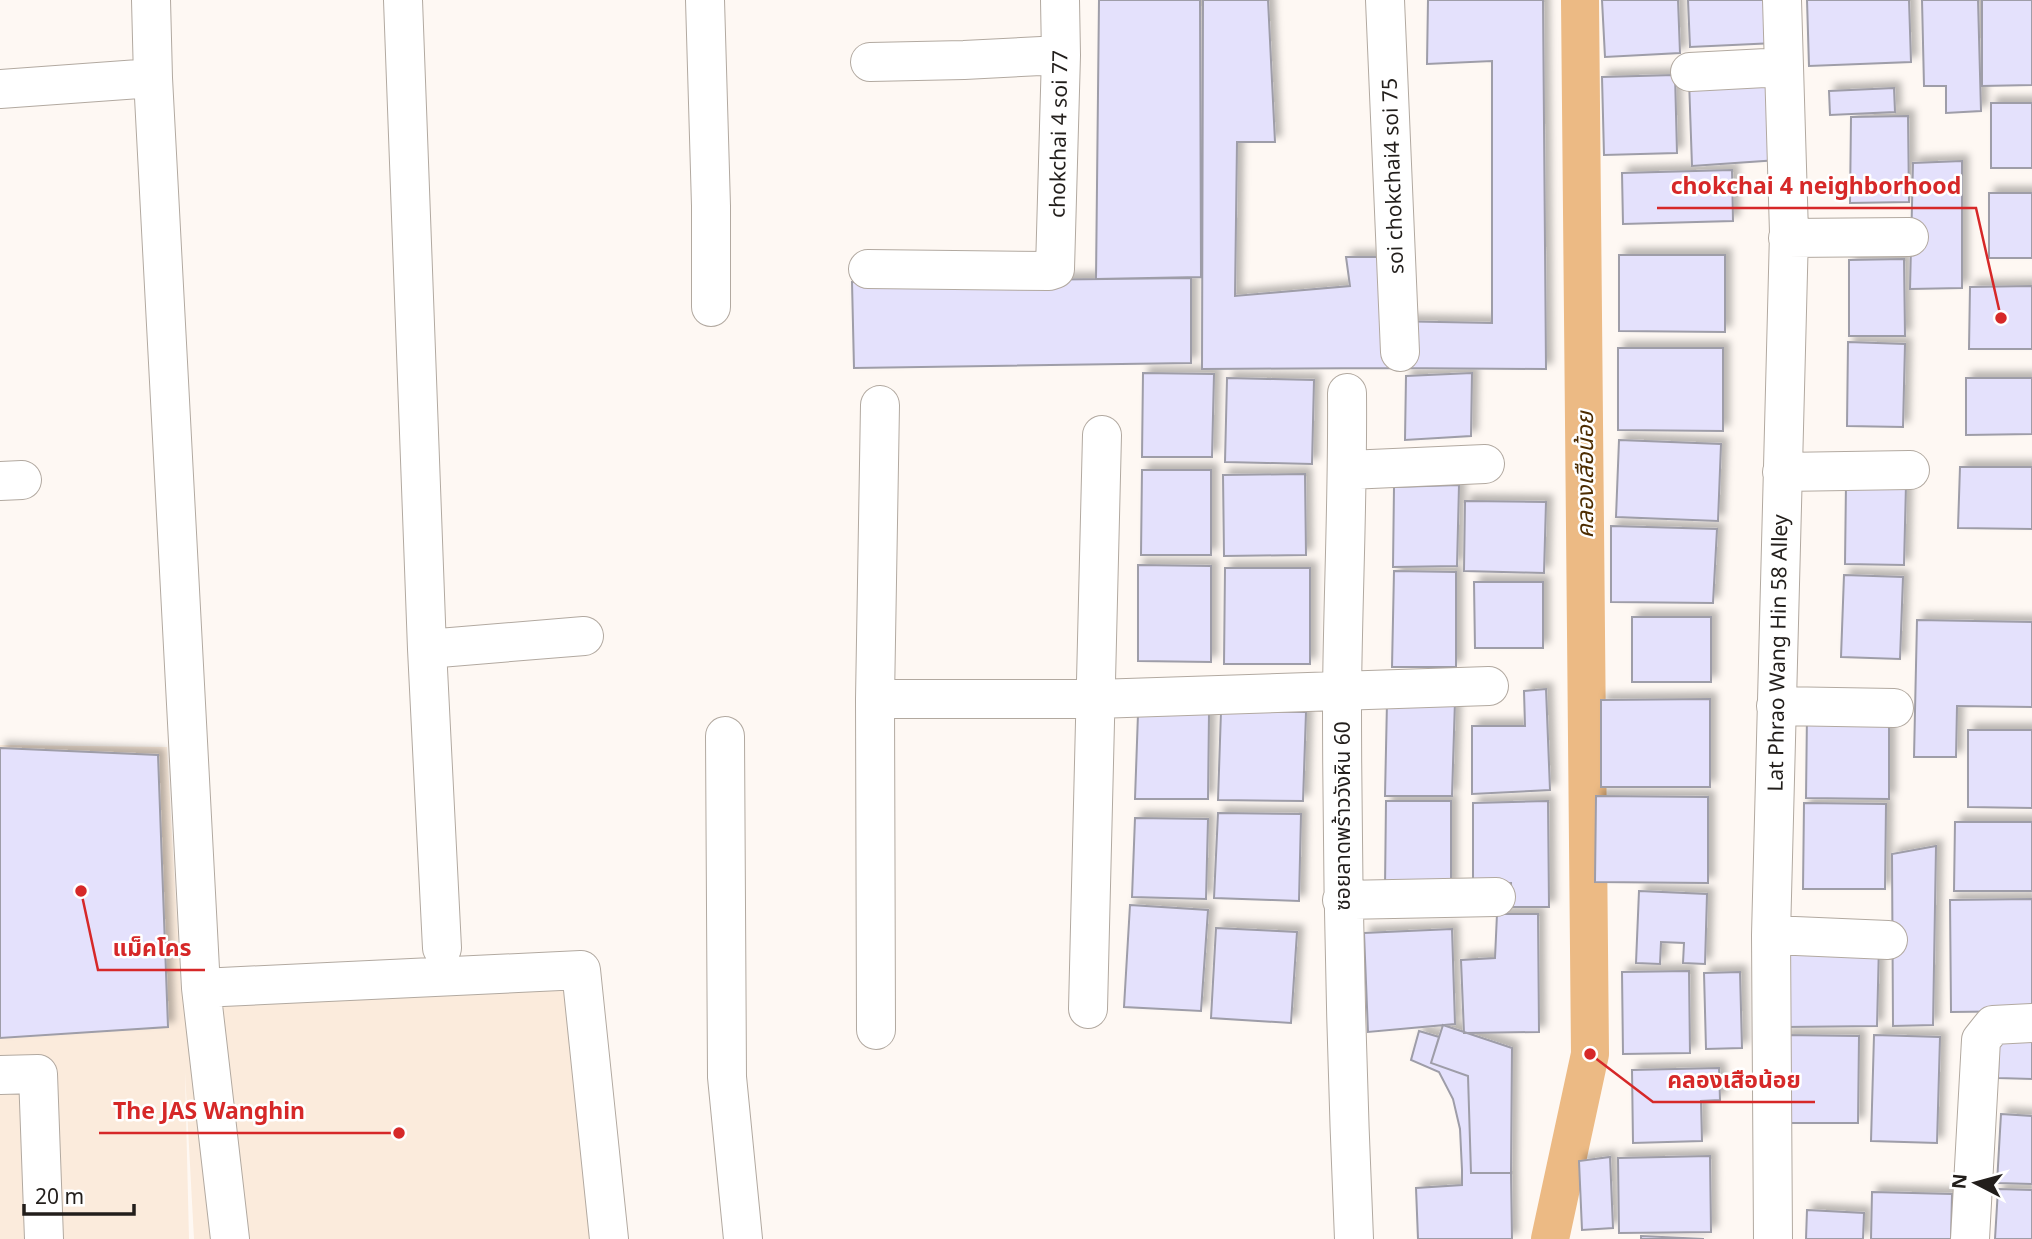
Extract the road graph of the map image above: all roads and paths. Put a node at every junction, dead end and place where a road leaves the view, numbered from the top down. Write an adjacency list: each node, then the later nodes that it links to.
1 (151, 0): 11 (street)
2 (403, 0): 26 (street)
3 (705, 0): 16 (street)
4 (1060, 0): 7 (street, chokchai 4 soi 77)
5 (1385, 0): 17 (street, soi chokchai4 soi 75)
6 (1782, 0): 9 (street, Lat Phrao Wang Hin 58 Alley)
7 (1061, 55): 8 (street); 15 (street, chokchai 4 soi 77)
8 (870, 62)
9 (1783, 67): 10 (street); 14 (street, Lat Phrao Wang Hin 58 Alley)
10 (1690, 72)
11 (153, 78): 12 (street); 39 (street)
12 (0, 89)
13 (1909, 237): 14 (street)
14 (1788, 238): 24 (street, Lat Phrao Wang Hin 58 Alley)
15 (868, 269)
16 (711, 307)
17 (1400, 352)
18 (1347, 393): 22 (street, ซอยลาดพร้าววังหิน 60)
19 (880, 405): 29 (street)
20 (1102, 435): 30 (street)
21 (1485, 464): 22 (street)
22 (1348, 470): 28 (street, ซอยลาดพร้าววังหิน 60)
23 (1910, 470): 24 (street)
24 (1782, 472): 31 (street, Lat Phrao Wang Hin 58 Alley)
25 (584, 636): 26 (street)
26 (427, 649): 38 (street)
27 (1489, 686): 28 (street)
28 (1342, 690): 30 (street); 35 (street, ซอยลาดพร้าววังหิน 60)
29 (875, 699): 30 (street); 42 (street)
30 (1096, 699): 40 (street)
31 (1776, 706): 32 (street); 36 (street, Lat Phrao Wang Hin 58 Alley)
32 (1894, 708)
33 (725, 736): 47 (street)
34 (1496, 897): 35 (street)
35 (1342, 900): 48 (street, ซอยลาดพร้าววังหิน 60)
36 (1771, 935): 37 (street); 49 (street, Lat Phrao Wang Hin 58 Alley)
37 (1888, 940)
38 (442, 948)
39 (201, 988): 45 (street); 46 (street)
40 (1088, 1009)
41 (2032, 1023): 50 (street)
42 (876, 1030)
43 (0, 1075): 44 (street)
44 (44, 1239)
45 (230, 1239)
46 (609, 1239)
47 (743, 1239)
48 (1354, 1239)
49 (1773, 1239)
50 (1970, 1239)

